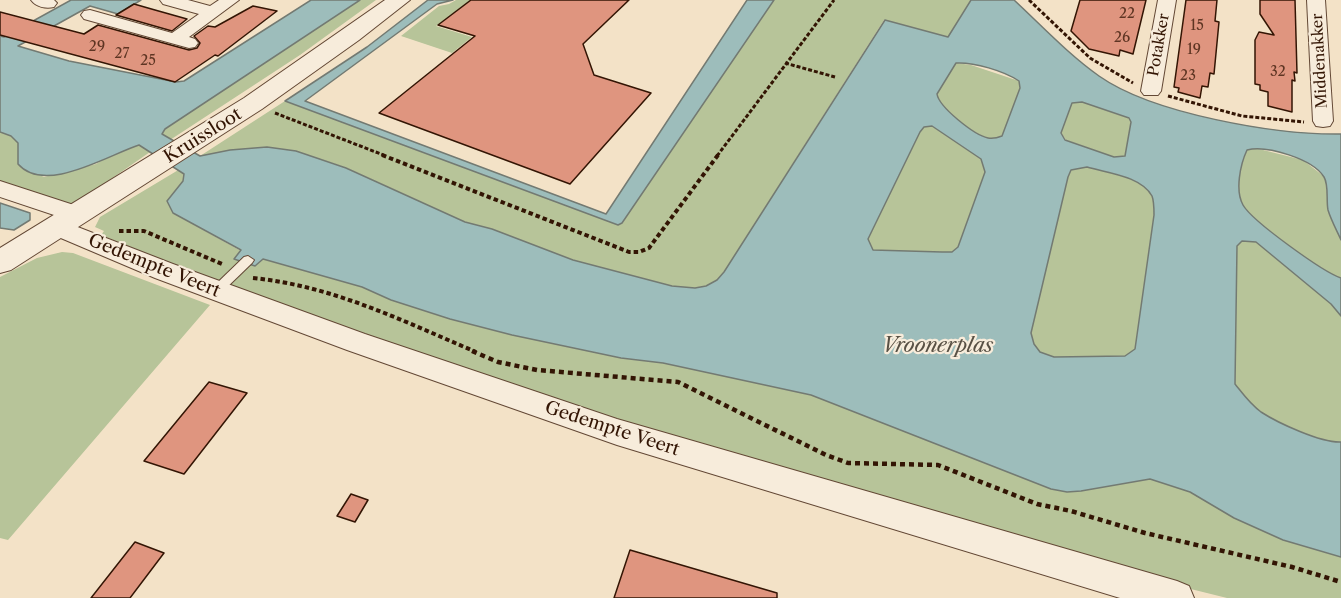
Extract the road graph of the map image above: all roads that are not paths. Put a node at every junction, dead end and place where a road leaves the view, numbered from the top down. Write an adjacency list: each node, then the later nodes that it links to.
1 (169, 0): 6 (street)
2 (230, 0): 6 (street)
3 (399, 0): 11 (street, Kruissloot)
4 (1167, 0): 8 (street, Potakker)
5 (1316, 0): 9 (street, Middenakker)
6 (212, 12): 7 (street)
7 (90, 15)
8 (1151, 91)
9 (1323, 121)
10 (0, 189): 11 (street, Gedempte Veert)
11 (75, 228): 13 (street, Kruissloot); 14 (street, Gedempte Veert)
12 (248, 260): 14 (lane)
13 (0, 262)
14 (226, 281): 15 (street, Gedempte Veert)
15 (1177, 598)

